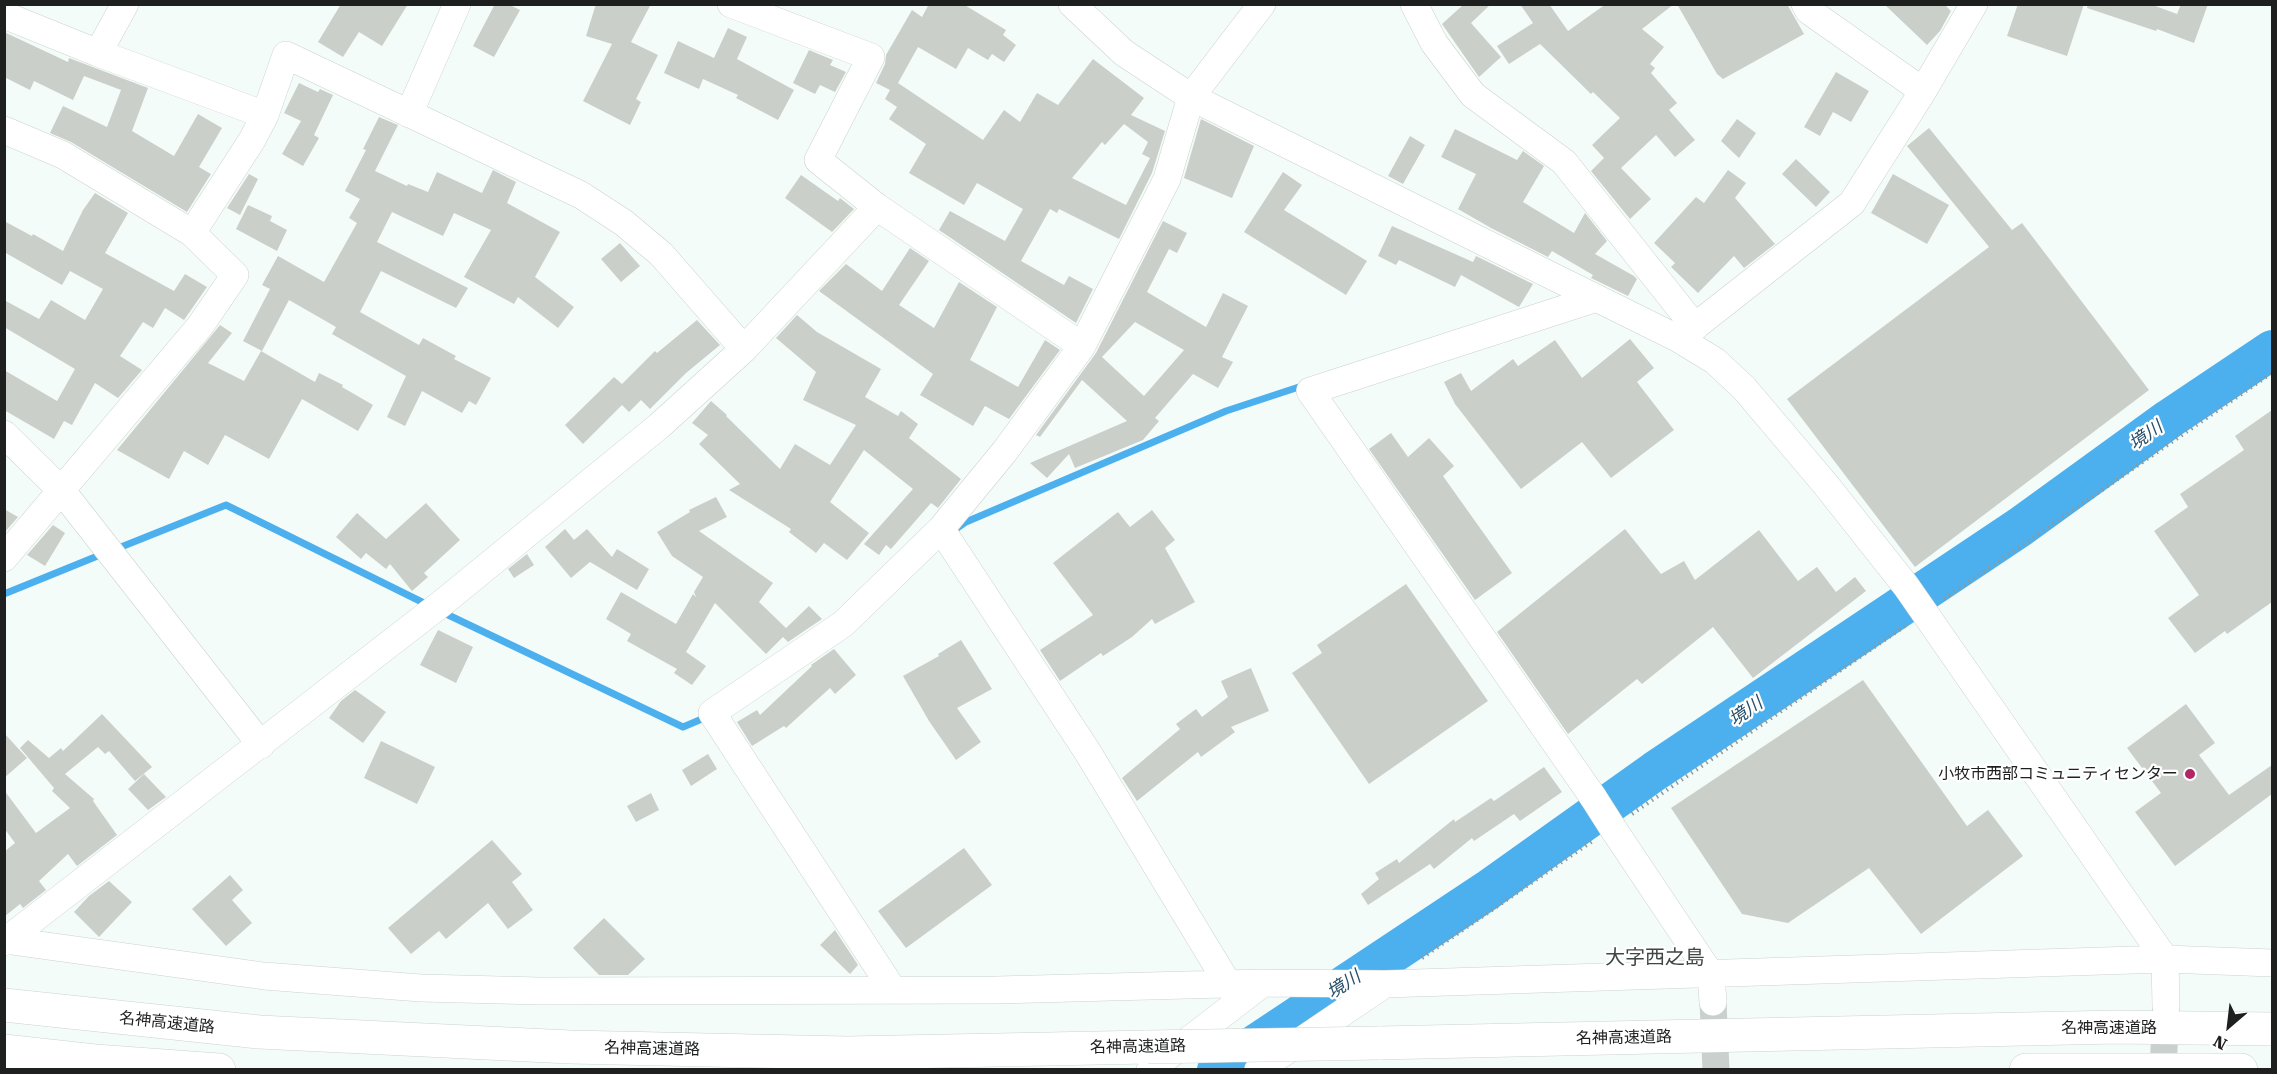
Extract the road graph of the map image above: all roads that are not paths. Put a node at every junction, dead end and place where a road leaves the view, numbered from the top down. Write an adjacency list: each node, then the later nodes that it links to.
1 (125, 4): 10 (street)
2 (457, 4): 13 (street)
3 (731, 4): 16 (street)
4 (1072, 4): 12 (street)
5 (1262, 4): 12 (street)
6 (1414, 4): 19 (street)
7 (1805, 4): 11 (street)
8 (1974, 4): 11 (street)
9 (4, 15): 10 (street)
10 (98, 53): 14 (street)
11 (1923, 91): 19 (street)
12 (1191, 97): 18 (street); 20 (street)
13 (409, 114): 14 (street); 21 (street)
14 (264, 115): 17 (street)
15 (4, 130): 17 (street)
16 (878, 207): 20 (street); 21 (street)
17 (192, 233): 23 (street)
18 (1594, 299): 19 (street); 30 (street, bridge)
19 (1687, 333): 28 (street)
20 (1082, 346): 24 (street)
21 (744, 349): 26 (street)
22 (4, 434): 23 (street)
23 (62, 491): 25 (street); 26 (street)
24 (941, 529): 32 (street); 34 (street)
25 (4, 558)
26 (261, 745): 27 (street)
27 (5, 941): 34 (street)
28 (2165, 959): 29 (street); 30 (street); 37 (street)
29 (2272, 963)
30 (1711, 975): 33 (street); 35 (street)
31 (1269, 983): 32 (street); 33 (street); 40 (street)
32 (1227, 984): 34 (street)
33 (1385, 984): 42 (street)
34 (893, 990)
35 (1713, 1002)
36 (4, 1005): 40 (highway, 名神高速道路)
37 (2166, 1005)
38 (2272, 1029): 40 (highway, 名神高速道路, bridge)
39 (4, 1051): 41 (highway)
40 (1149, 1058)
41 (219, 1070)
42 (1258, 1070)
43 (2026, 1070): 44 (highway)
44 (2241, 1070)

